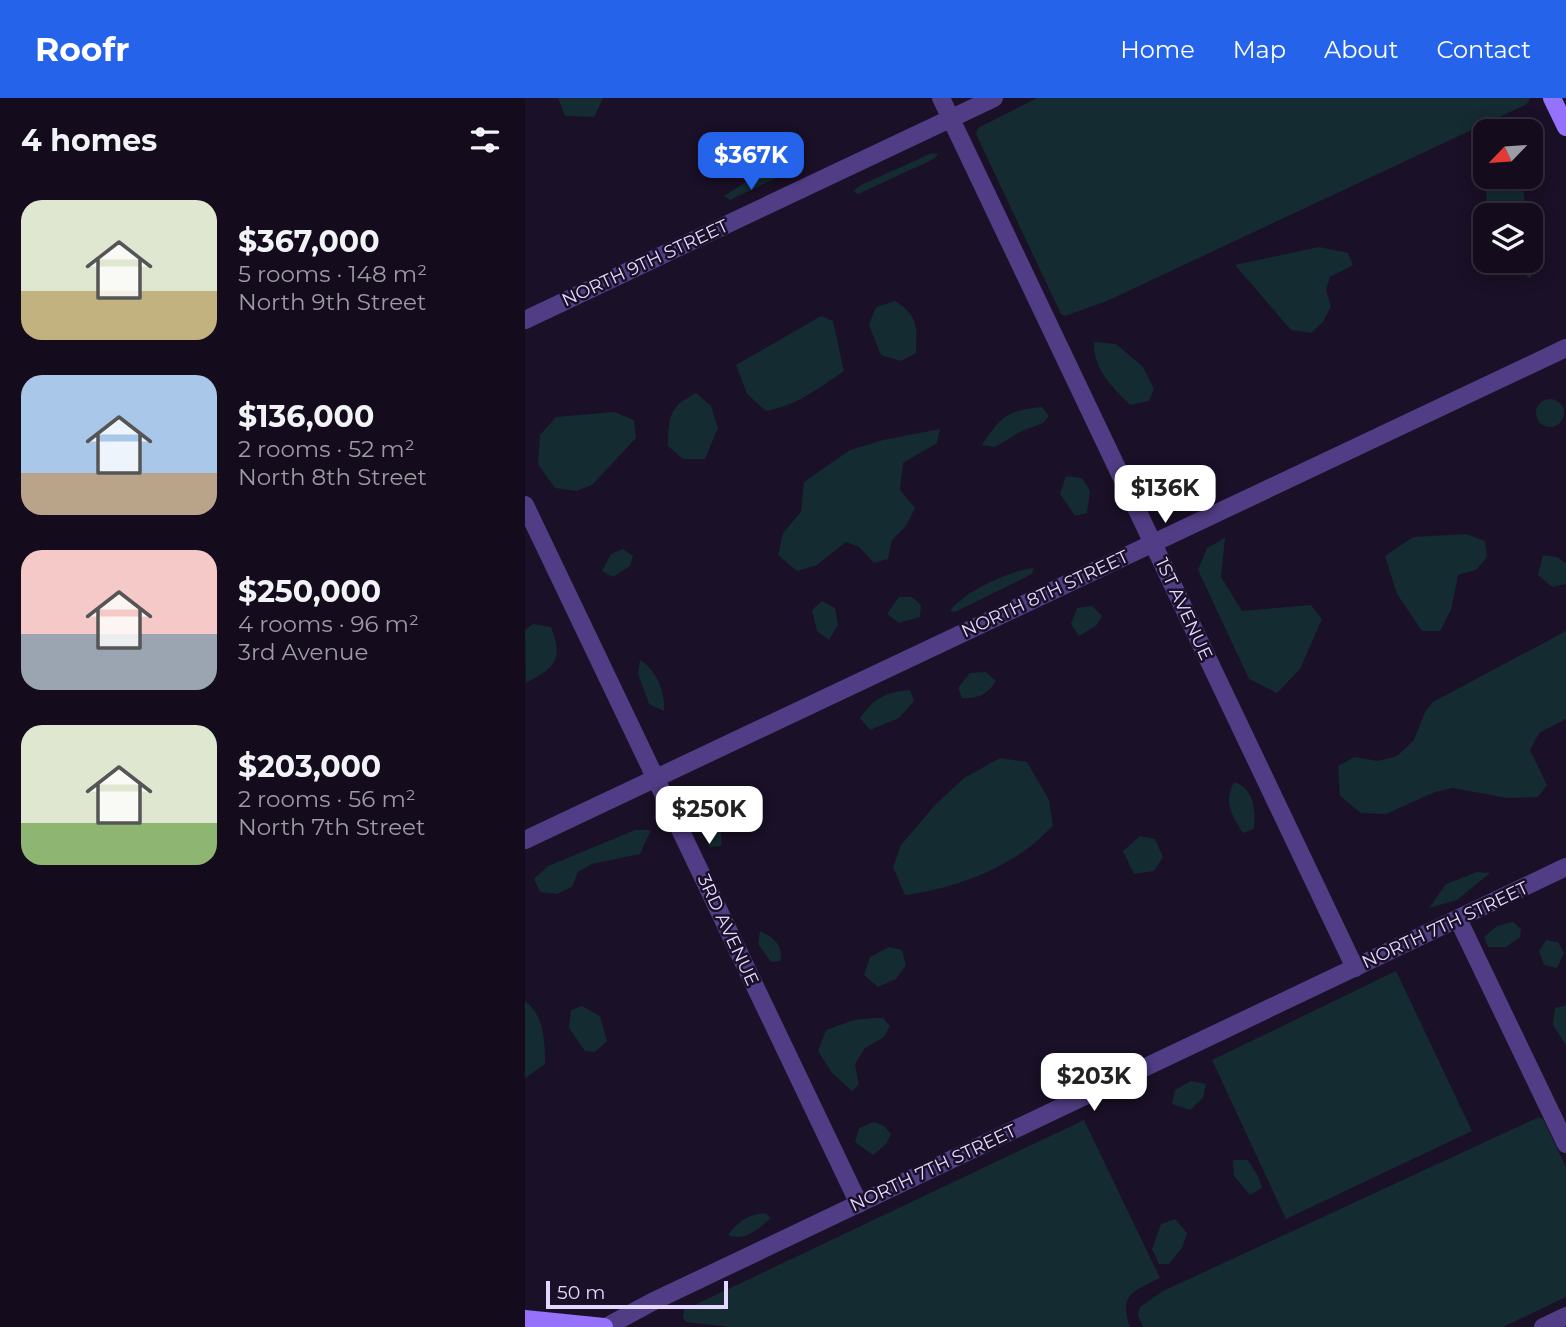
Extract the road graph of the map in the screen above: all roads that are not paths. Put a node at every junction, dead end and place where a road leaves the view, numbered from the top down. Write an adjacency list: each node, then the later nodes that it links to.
1 (941, 98): 4 (street, 1ST AVENUE)
2 (994, 98): 4 (street, NORTH 9TH STREET)
3 (1552, 98): 5 (street)
4 (951, 118): 6 (street, NORTH 9TH STREET); 9 (street, 1ST AVENUE)
5 (1566, 127)
6 (525, 320)
7 (1566, 348): 9 (street, NORTH 8TH STREET)
8 (525, 505): 10 (street, 3RD AVENUE)
9 (1153, 543): 10 (street, NORTH 8TH STREET); 14 (street, 1ST AVENUE)
10 (655, 778): 11 (street, NORTH 8TH STREET); 16 (street, 3RD AVENUE)
11 (525, 840)
12 (1566, 867): 13 (street, NORTH 7TH STREET)
13 (1458, 919): 14 (street, NORTH 7TH STREET); 15 (street)
14 (1355, 968): 16 (street, NORTH 7TH STREET)
15 (1566, 1144)
16 (859, 1204): 19 (street, NORTH 7TH STREET)
17 (1566, 1316): 20 (street)
18 (525, 1319): 19 (street)
19 (605, 1327)
20 (1543, 1327)

